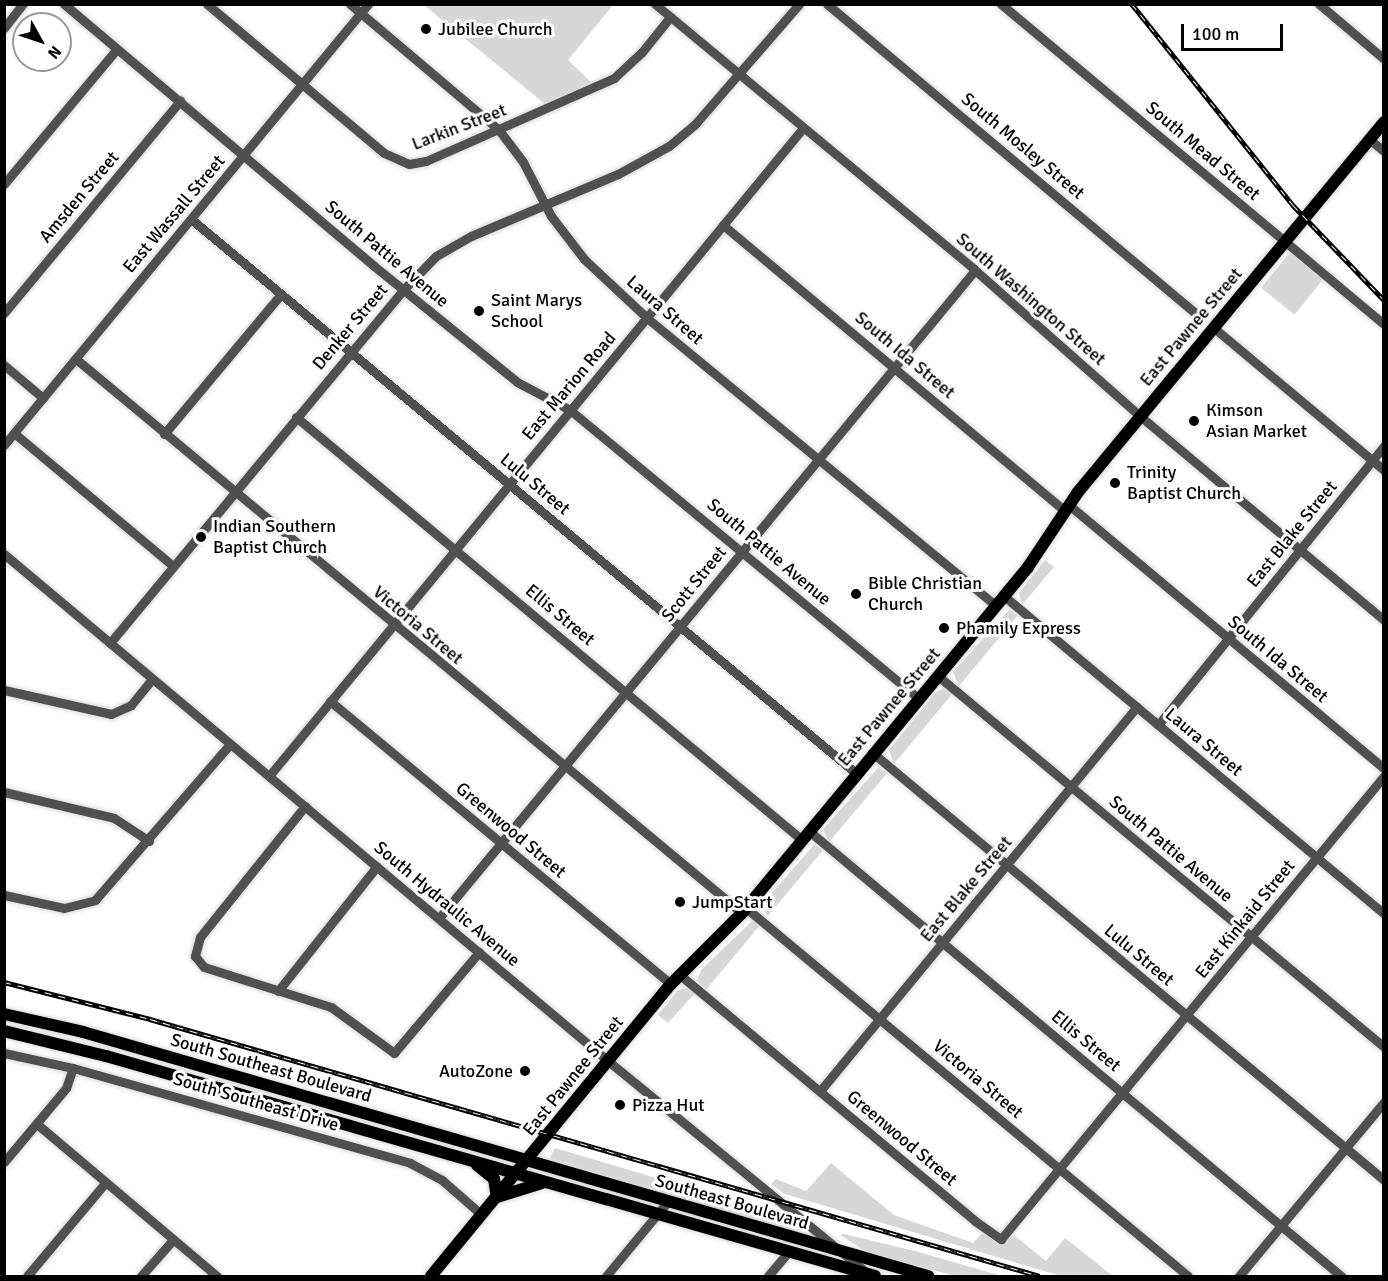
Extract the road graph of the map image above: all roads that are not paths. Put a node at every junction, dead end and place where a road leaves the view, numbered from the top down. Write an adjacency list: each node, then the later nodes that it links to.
1 (24, 4): 13 (street)
2 (64, 4): 14 (street, South Pattie Avenue)
3 (207, 4): 17 (street, Larkin Street)
4 (350, 4): 11 (street, Laura Street)
5 (368, 4): 11 (street, East Wassall Street)
6 (655, 4): 12 (street, South Washington Street)
7 (799, 4): 16 (street)
8 (827, 4): 34 (street, South Mosley Street)
9 (1001, 4): 29 (street, South Mead Street)
10 (1318, 4): 15 (street)
11 (361, 14): 17 (street, East Wassall Street); 21 (street, Laura Street)
12 (670, 17): 16 (street, South Washington Street); 21 (street, Larkin Street)
13 (4, 28)
14 (117, 49): 18 (street, South Pattie Avenue); 25 (street)
15 (1383, 58)
16 (737, 73): 20 (street, South Washington Street); 26 (street, Denker Street)
17 (303, 84): 21 (street, Larkin Street); 24 (street, East Wassall Street)
18 (180, 101): 24 (street, South Pattie Avenue); 33 (street, Amsden Street)
19 (1383, 122): 22 (main road, East Pawnee Street)
20 (803, 128): 28 (street, East Marion Road); 30 (street, South Washington Street)
21 (499, 130): 26 (street, Laura Street)
22 (1369, 140): 23 (street); 29 (main road, East Pawnee Street)
23 (1383, 151)
24 (244, 155): 27 (street, East Wassall Street); 31 (street, South Pattie Avenue)
25 (4, 184)
26 (546, 206): 31 (street, Denker Street); 35 (street, Laura Street)
27 (191, 219): 32 (street, Lulu Street); 39 (street, East Wassall Street)
28 (723, 225): 35 (street, East Marion Road); 41 (street, South Ida Street)
29 (1286, 242): 36 (street, South Mead Street); 37 (main road, East Pawnee Street)
30 (975, 270): 41 (street, Scott Street); 44 (street, South Washington Street)
31 (403, 290): 38 (street, Denker Street); 43 (street, South Pattie Avenue)
32 (281, 294): 38 (street, Lulu Street); 47 (street)
33 (4, 313)
34 (1197, 314)
35 (647, 318): 43 (street, East Marion Road); 50 (street, Laura Street)
36 (1383, 324)
37 (1214, 328): 44 (main road, East Pawnee Street); 51 (street)
38 (350, 352): 45 (street, Denker Street); 53 (street, Lulu Street)
39 (76, 358): 42 (street, East Wassall Street); 47 (street, Victoria Street)
40 (4, 365): 42 (street)
41 (894, 367): 50 (street, Scott Street); 55 (street, South Ida Street)
42 (43, 398): 46 (street, East Wassall Street)
43 (570, 410): 53 (street, East Marion Road); 57 (street, South Pattie Avenue)
44 (1140, 416): 55 (main road, East Pawnee Street); 58 (street, South Washington Street)
45 (296, 417): 54 (street, Denker Street); 56 (street, Ellis Street)
46 (14, 433): 48 (street, East Wassall Street); 60 (street)
47 (165, 434): 54 (street, Victoria Street)
48 (4, 445)
49 (1383, 446): 51 (street, East Blake Street)
50 (818, 460): 57 (street, Scott Street); 61 (street, Laura Street)
51 (1372, 461): 52 (street); 58 (street, East Blake Street)
52 (1383, 470)
53 (509, 484): 56 (street, East Marion Road); 64 (street, Lulu Street)
54 (234, 492): 60 (street, Denker Street); 63 (street, Victoria Street)
55 (1067, 508): 61 (main road, East Pawnee Street); 65 (street, South Ida Street)
56 (455, 549): 63 (street, East Marion Road); 70 (street, Ellis Street)
57 (743, 551): 64 (street, Scott Street); 71 (street, South Pattie Avenue)
58 (1301, 551): 62 (street, South Washington Street); 65 (street, East Blake Street)
59 (4, 554): 66 (street, South Hydraulic Avenue)
60 (173, 566): 66 (street, Denker Street)
61 (1000, 601): 67 (main road, East Pawnee Street); 73 (street, Laura Street)
62 (1383, 620)
63 (392, 626): 72 (street, East Marion Road); 77 (street, Victoria Street)
64 (680, 628): 70 (street, Scott Street); 79 (street, Lulu Street)
65 (1229, 639): 74 (street, East Blake Street); 78 (street, South Ida Street)
66 (110, 644): 68 (street, South Hydraulic Avenue)
67 (938, 676): 71 (main road, East Pawnee Street); 82 (street, South Pattie Avenue)
68 (152, 679): 69 (street); 75 (street, South Hydraulic Avenue)
69 (4, 690)
70 (627, 692): 77 (street, Scott Street); 85 (street, Ellis Street)
71 (919, 699): 76 (main road, East Pawnee Street)
72 (330, 701): 80 (street, East Marion Road); 87 (street, Greenwood Street)
73 (1137, 707): 74 (street, Laura Street); 82 (street, East Blake Street)
74 (1158, 725): 88 (street, Laura Street)
75 (230, 744): 80 (street, South Hydraulic Avenue); 86 (street)
76 (874, 754): 79 (main road, East Pawnee Street); 89 (street, Lulu Street)
77 (564, 767): 87 (street, Scott Street); 92 (street, Victoria Street)
78 (1383, 768)
79 (857, 774): 85 (main road, East Pawnee Street)
80 (268, 776): 84 (street, South Hydraulic Avenue)
81 (1383, 776): 88 (street, East Kinkaid Street)
82 (1071, 787): 89 (street, East Blake Street); 95 (street, South Pattie Avenue)
83 (4, 792): 86 (street)
84 (305, 806): 90 (street, South Hydraulic Avenue); 99 (street)
85 (806, 836): 92 (main road, East Pawnee Street); 96 (street, Ellis Street)
86 (148, 841): 91 (street)
87 (501, 843): 94 (street, Scott Street); 98 (street, Greenwood Street)
88 (1316, 858): 93 (street, Laura Street); 95 (street, East Kinkaid Street)
89 (1007, 865): 96 (street, East Blake Street); 101 (street, Lulu Street)
90 (377, 866): 94 (street, South Hydraulic Avenue); 99 (street)
91 (4, 895)
92 (744, 911): 98 (main road, East Pawnee Street); 102 (street, Victoria Street)
93 (1383, 914)
94 (439, 918): 97 (street, South Hydraulic Avenue)
95 (1251, 937): 101 (street, East Kinkaid Street); 104 (street, South Pattie Avenue)
96 (942, 943): 102 (street, East Blake Street); 109 (street, Ellis Street)
97 (480, 952): 99 (street); 106 (street, South Hydraulic Avenue)
98 (676, 979): 106 (main road, East Pawnee Street); 108 (street, Greenwood Street)
99 (278, 991)
100 (4, 1014): 114 (main road, South Southeast Boulevard)
101 (1187, 1016): 109 (street, East Kinkaid Street); 112 (street, Lulu Street)
102 (880, 1018): 108 (street, East Blake Street); 116 (street, Victoria Street)
103 (4, 1031): 113 (main road, South Southeast Boulevard)
104 (1383, 1047)
105 (4, 1053): 107 (street, South Southeast Drive)
106 (607, 1060): 114 (main road, East Pawnee Street); 129 (street, South Hydraulic Avenue)
107 (72, 1068): 111 (street); 123 (street, South Southeast Drive)
108 (820, 1091): 126 (street, Greenwood Street)
109 (1123, 1094): 116 (street, East Kinkaid Street); 125 (street, Ellis Street)
110 (1383, 1102): 112 (street)
111 (37, 1124): 115 (street); 120 (street)
112 (1345, 1148): 118 (street, Lulu Street); 125 (street)
113 (468, 1160): 117 (main road, South Southeast Boulevard); 121 (main road)
114 (526, 1161): 117 (main road, East Pawnee Street); 122 (main road, Southeast Boulevard)
115 (4, 1162)
116 (1060, 1170): 126 (street, East Kinkaid Street); 138 (street, Victoria Street)
117 (516, 1173): 119 (main road, Southeast Boulevard); 121 (main road, East Pawnee Street)
118 (1383, 1180)
119 (546, 1182): 121 (main road); 124 (main road, Southeast Boulevard)
120 (105, 1183): 127 (street); 130 (street)
121 (497, 1197): 123 (main road, East Pawnee Street)
122 (668, 1202): 124 (street); 129 (main road, Southeast Boulevard)
123 (482, 1215): 133 (main road, East Pawnee Street)
124 (656, 1215): 128 (main road, Southeast Boulevard); 134 (street)
125 (1280, 1227): 139 (street); 140 (street, Ellis Street)
126 (992, 1234)
127 (173, 1240): 131 (street); 132 (street)
128 (788, 1252): 135 (street); 136 (main road, Southeast Boulevard)
129 (845, 1253): 136 (street, South Hydraulic Avenue); 137 (main road, Southeast Boulevard)
130 (27, 1276)
131 (141, 1276)
132 (217, 1276)
133 (431, 1276)
134 (606, 1276)
135 (768, 1276)
136 (872, 1276)
137 (928, 1276)
138 (1188, 1276)
139 (1239, 1276)
140 (1341, 1276)

